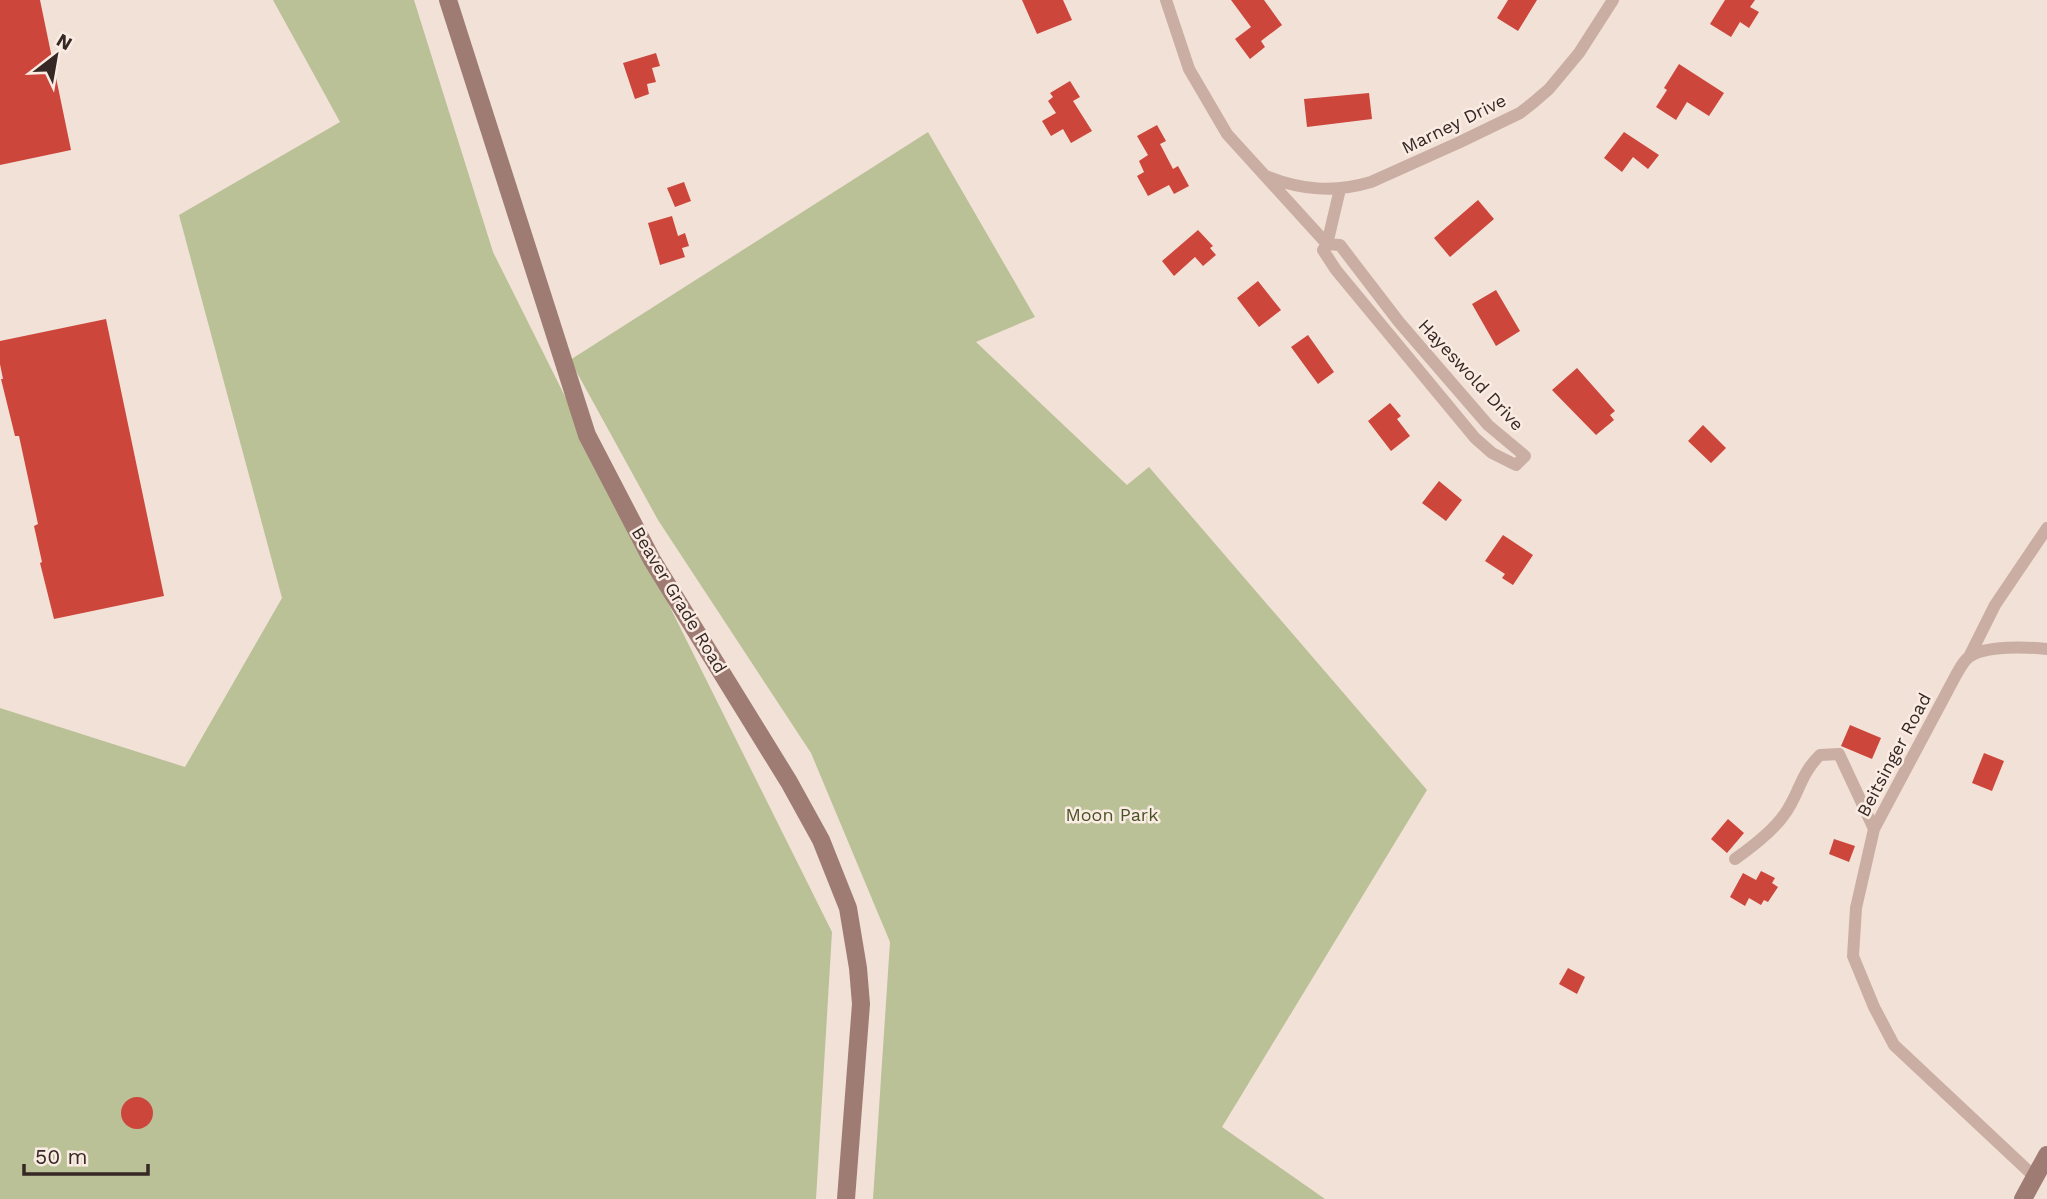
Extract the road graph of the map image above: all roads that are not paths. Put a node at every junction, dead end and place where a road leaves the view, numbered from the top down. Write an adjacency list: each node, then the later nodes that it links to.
1 (448, 0): 14 (main road, Beaver Grade Road)
2 (1166, 0): 4 (street, Hayeswold Drive)
3 (1612, 0): 5 (street, Marney Drive)
4 (1262, 174): 5 (street, Marney Drive); 6 (street, Hayeswold Drive)
5 (1340, 189): 6 (street)
6 (1327, 244): 6 (street, Hayeswold Drive)
7 (2047, 528): 9 (street, Beitsinger Road)
8 (2047, 649): 9 (street)
9 (1969, 657): 10 (street, Beitsinger Road)
10 (1874, 828): 11 (street); 13 (street, Beitsinger Road)
11 (1735, 859)
12 (2047, 1155): 13 (main road)
13 (2036, 1178): 15 (main road)
14 (846, 1199)
15 (2023, 1199)

